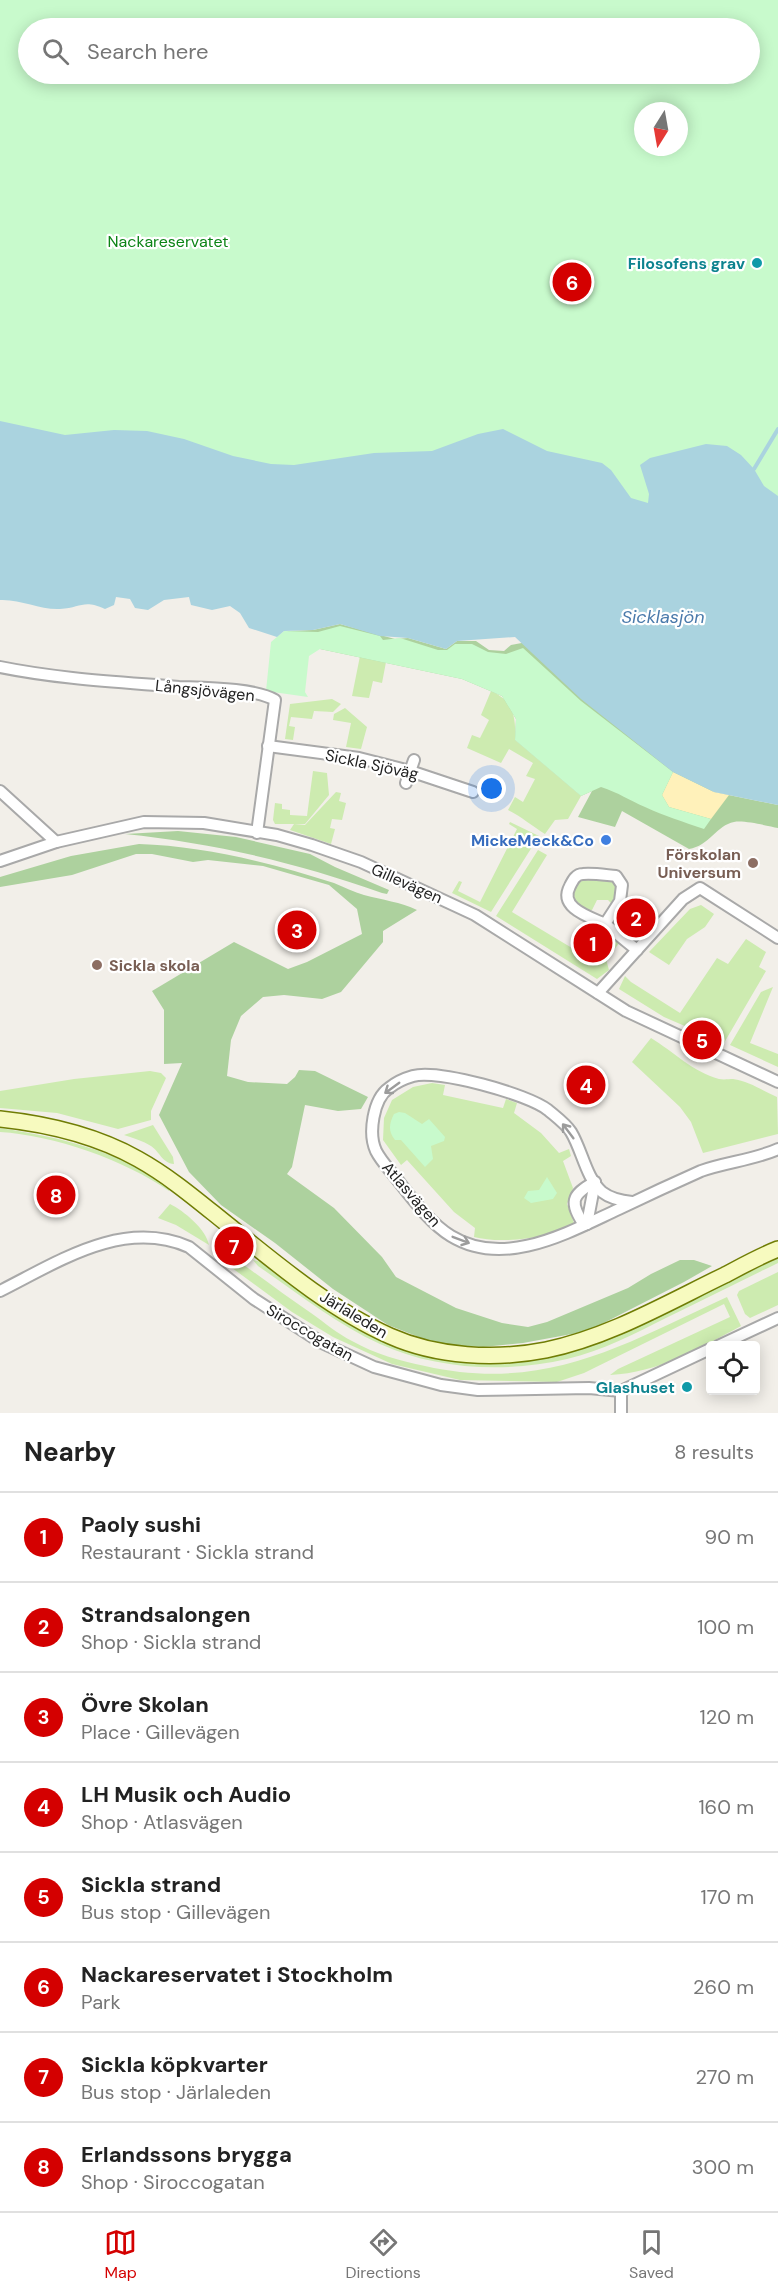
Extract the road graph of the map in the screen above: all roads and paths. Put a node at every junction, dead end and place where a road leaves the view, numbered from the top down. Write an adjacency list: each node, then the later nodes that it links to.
1 (0, 668): 2 (street, Långsjövägen)
2 (268, 746): 3 (street, Sickla Sjöväg); 7 (street, Långsjövägen)
3 (412, 766): 4 (street); 6 (street, Sickla Sjöväg)
4 (406, 783)
5 (0, 791): 8 (street)
6 (473, 792)
7 (257, 833): 8 (street, Gillevägen); 13 (street, Gillevägen)
8 (56, 842): 9 (street, Gillevägen)
9 (0, 861)
10 (605, 924): 10 (street); 12 (street)
11 (778, 938): 12 (street)
12 (637, 950): 13 (street)
13 (598, 993): 14 (street, Gillevägen)
14 (778, 1082)
15 (0, 1119): 20 (main road, Järlaleden)
16 (778, 1149): 18 (street, Atlasvägen)
17 (595, 1182): 18 (street, Atlasvägen); 19 (street); 19 (street); 19 (street, Atlasvägen, one-way to 19)
18 (632, 1202): 19 (street, Atlasvägen)
19 (586, 1225)
20 (776, 1249)
21 (0, 1291): 25 (street, Siroccogatan)
22 (778, 1318): 23 (street)
23 (729, 1341)
24 (706, 1351): 25 (street)
25 (621, 1391): 26 (street)
26 (621, 1413)

